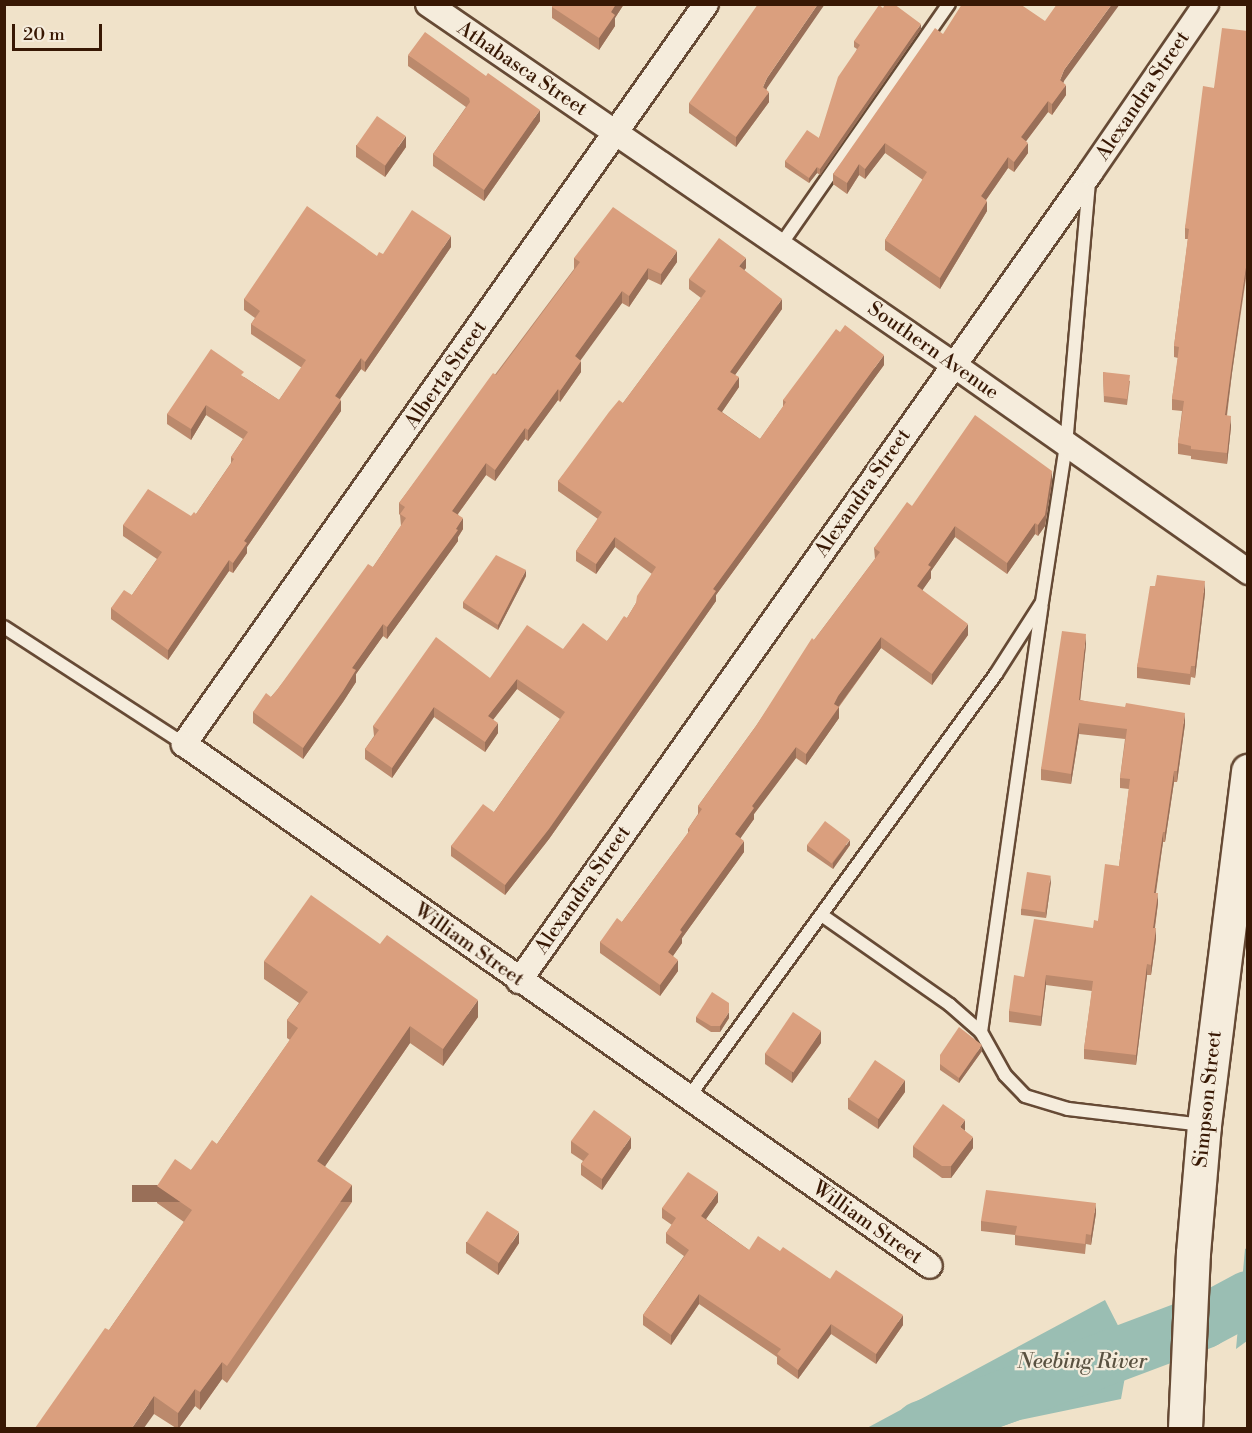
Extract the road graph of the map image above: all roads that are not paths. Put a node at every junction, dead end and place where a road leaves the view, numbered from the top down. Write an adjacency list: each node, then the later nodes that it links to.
1 (428, 4): 5 (street, Athabasca Street)
2 (706, 4): 5 (street, Alberta Street)
3 (949, 4): 7 (lane)
4 (1206, 4): 6 (street, Alexandra Street)
5 (617, 134): 7 (street, Southern Avenue); 13 (street, Alberta Street)
6 (1090, 173): 8 (street, Alexandra Street); 9 (lane)
7 (780, 246): 8 (street, Southern Avenue)
8 (954, 365): 9 (street, Southern Avenue); 16 (street, Alexandra Street)
9 (1066, 445): 10 (street, Southern Avenue); 11 (lane)
10 (1248, 572)
11 (1042, 602): 15 (lane); 17 (lane)
12 (4, 627): 13 (lane, William Street)
13 (184, 744): 16 (street, William Street)
14 (1248, 771): 19 (main road, Simpson Street)
15 (823, 916): 17 (lane); 18 (lane)
16 (519, 981): 18 (street, William Street)
17 (981, 1032): 19 (lane)
18 (688, 1098): 20 (street, William Street)
19 (1204, 1125): 21 (main road, Simpson Street)
20 (930, 1266)
21 (1185, 1417)

